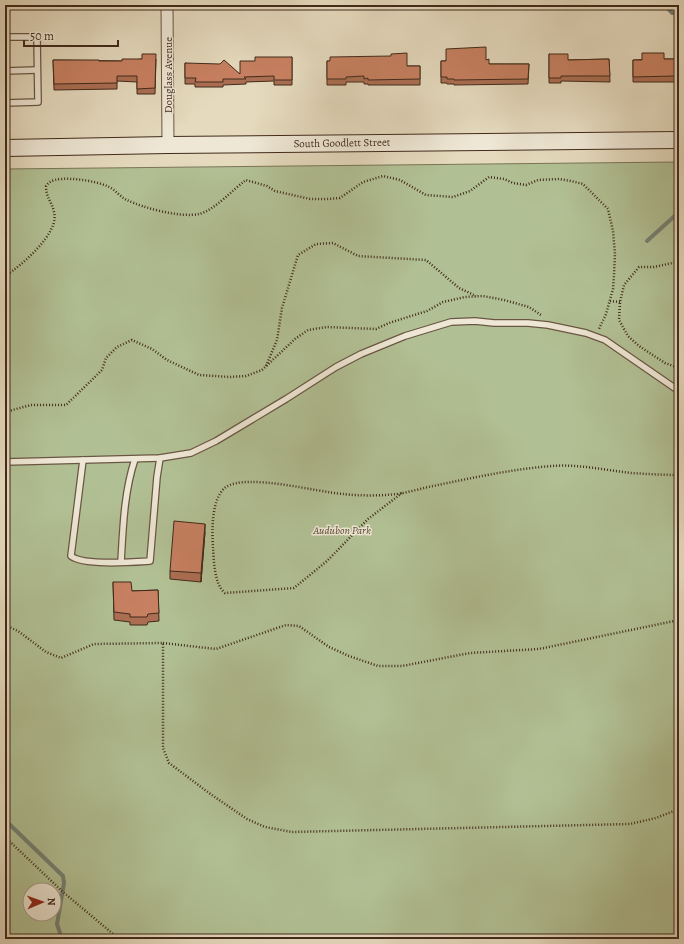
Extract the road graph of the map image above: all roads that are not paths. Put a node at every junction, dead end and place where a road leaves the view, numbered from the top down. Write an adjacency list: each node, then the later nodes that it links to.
1 (167, 5): 7 (street, Douglass Avenue)
2 (5, 37): 3 (lane)
3 (37, 70): 4 (lane); 5 (lane)
4 (5, 71)
5 (5, 103)
6 (679, 140): 7 (main road, South Goodlett Street)
7 (168, 145): 8 (main road, South Goodlett Street)
8 (5, 148)
9 (679, 391): 10 (lane)
10 (160, 458): 11 (lane); 14 (lane)
11 (135, 459): 12 (lane); 14 (lane)
12 (83, 460): 13 (lane); 14 (lane)
13 (5, 462)
14 (122, 562)

